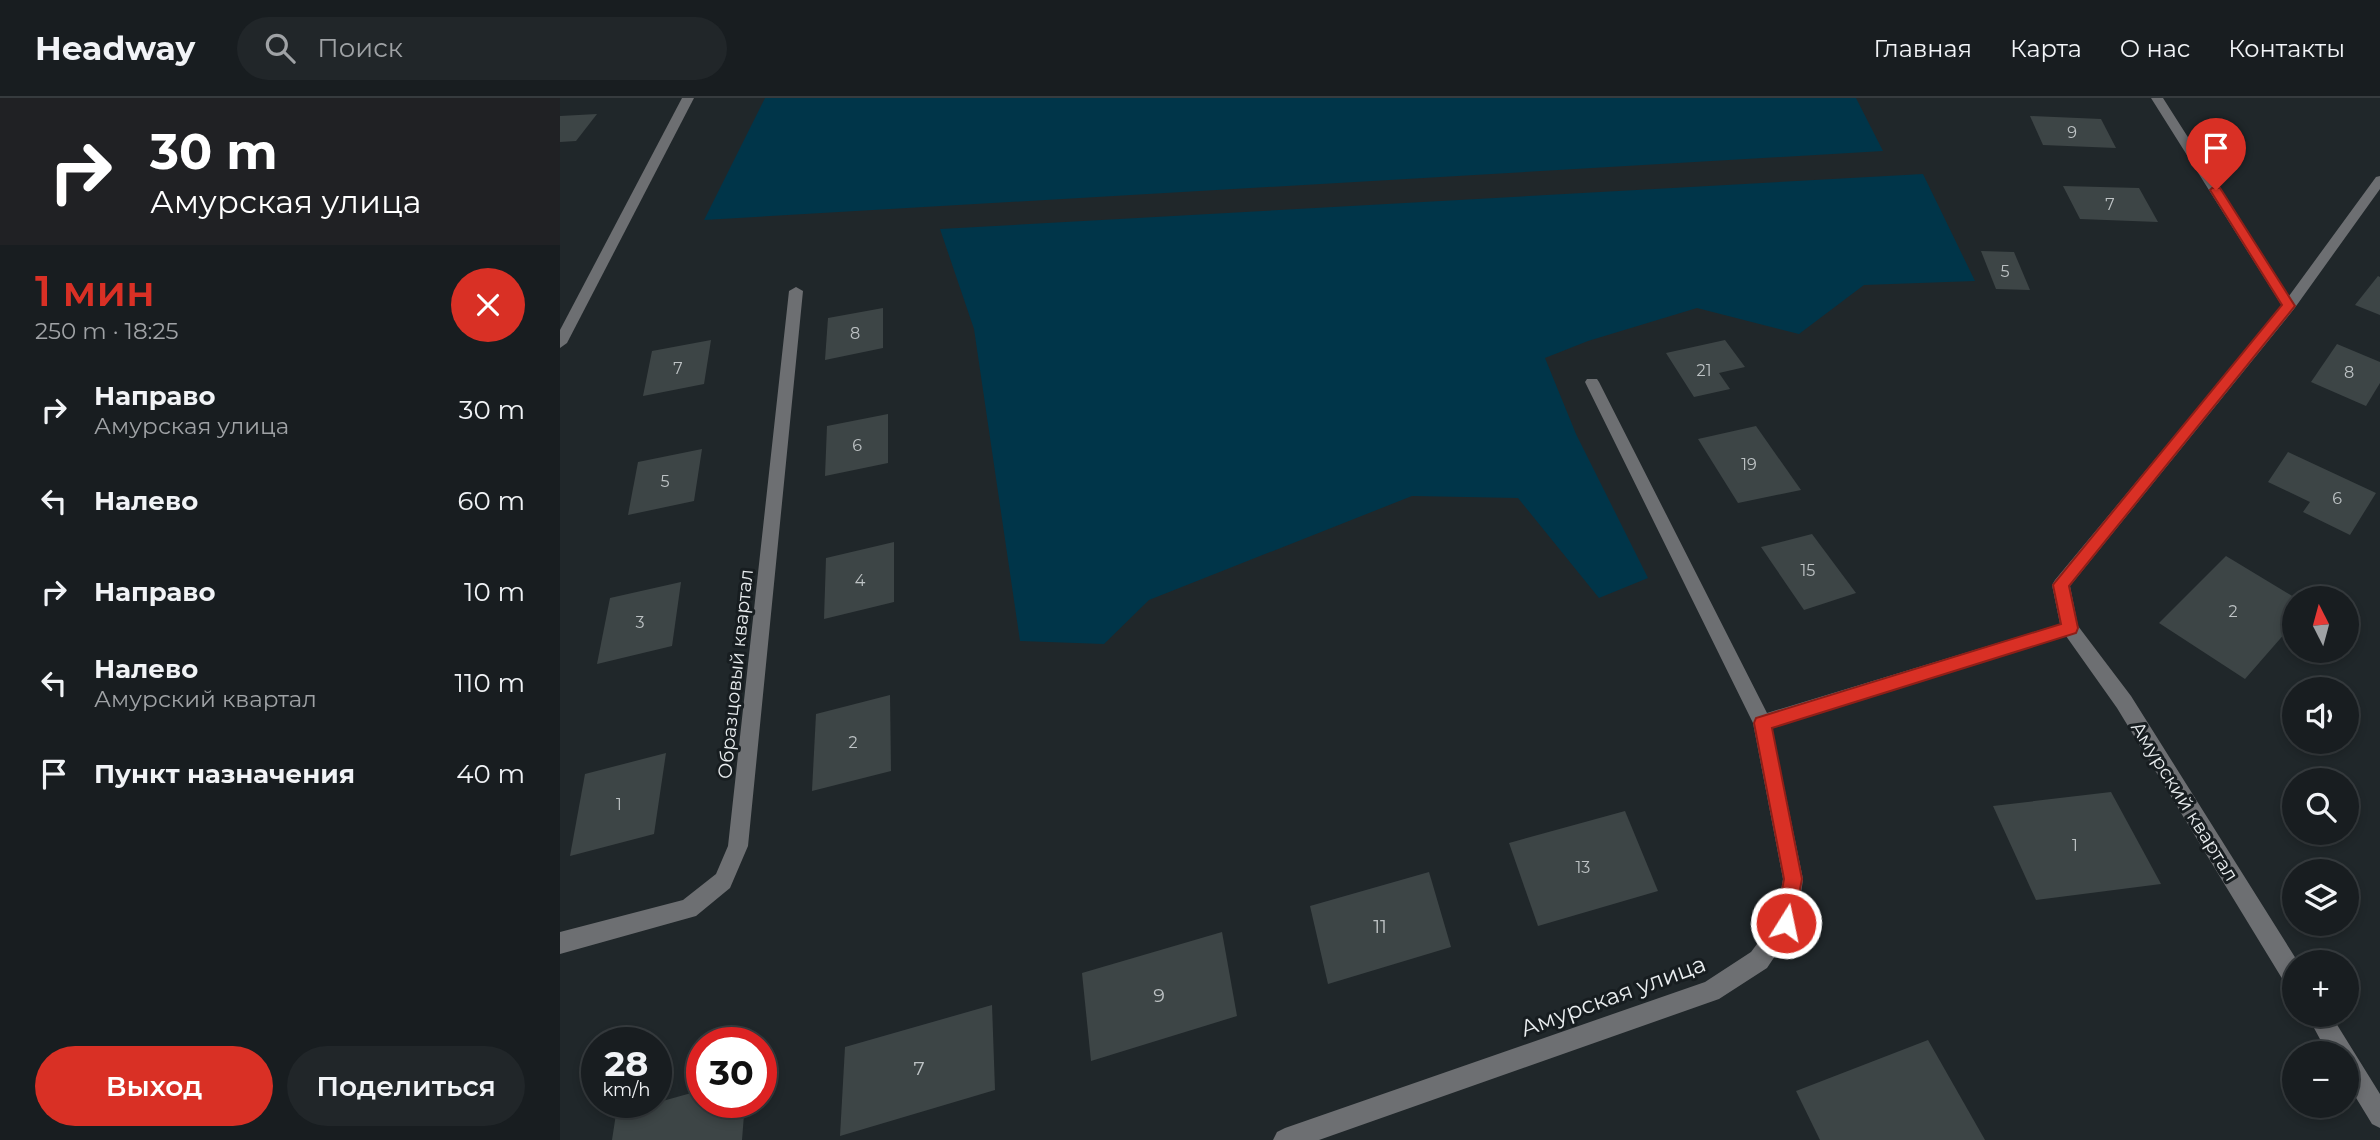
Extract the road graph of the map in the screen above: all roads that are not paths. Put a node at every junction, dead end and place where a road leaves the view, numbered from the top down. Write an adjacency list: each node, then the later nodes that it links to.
1 (688, 98): 6 (street)
2 (2158, 98): 5 (street)
3 (2380, 180): 5 (street)
4 (796, 291): 10 (street, Образцовый квартал)
5 (2289, 306): 8 (street)
6 (560, 343)
7 (1592, 382): 9 (street, Амурская улица)
8 (2070, 628): 9 (street); 11 (street, Амурский квартал)
9 (1762, 723): 14 (street, Амурская улица)
10 (560, 943)
11 (2282, 959)
12 (2359, 1082): 13 (street)
13 (2380, 1116)
14 (1285, 1140)

